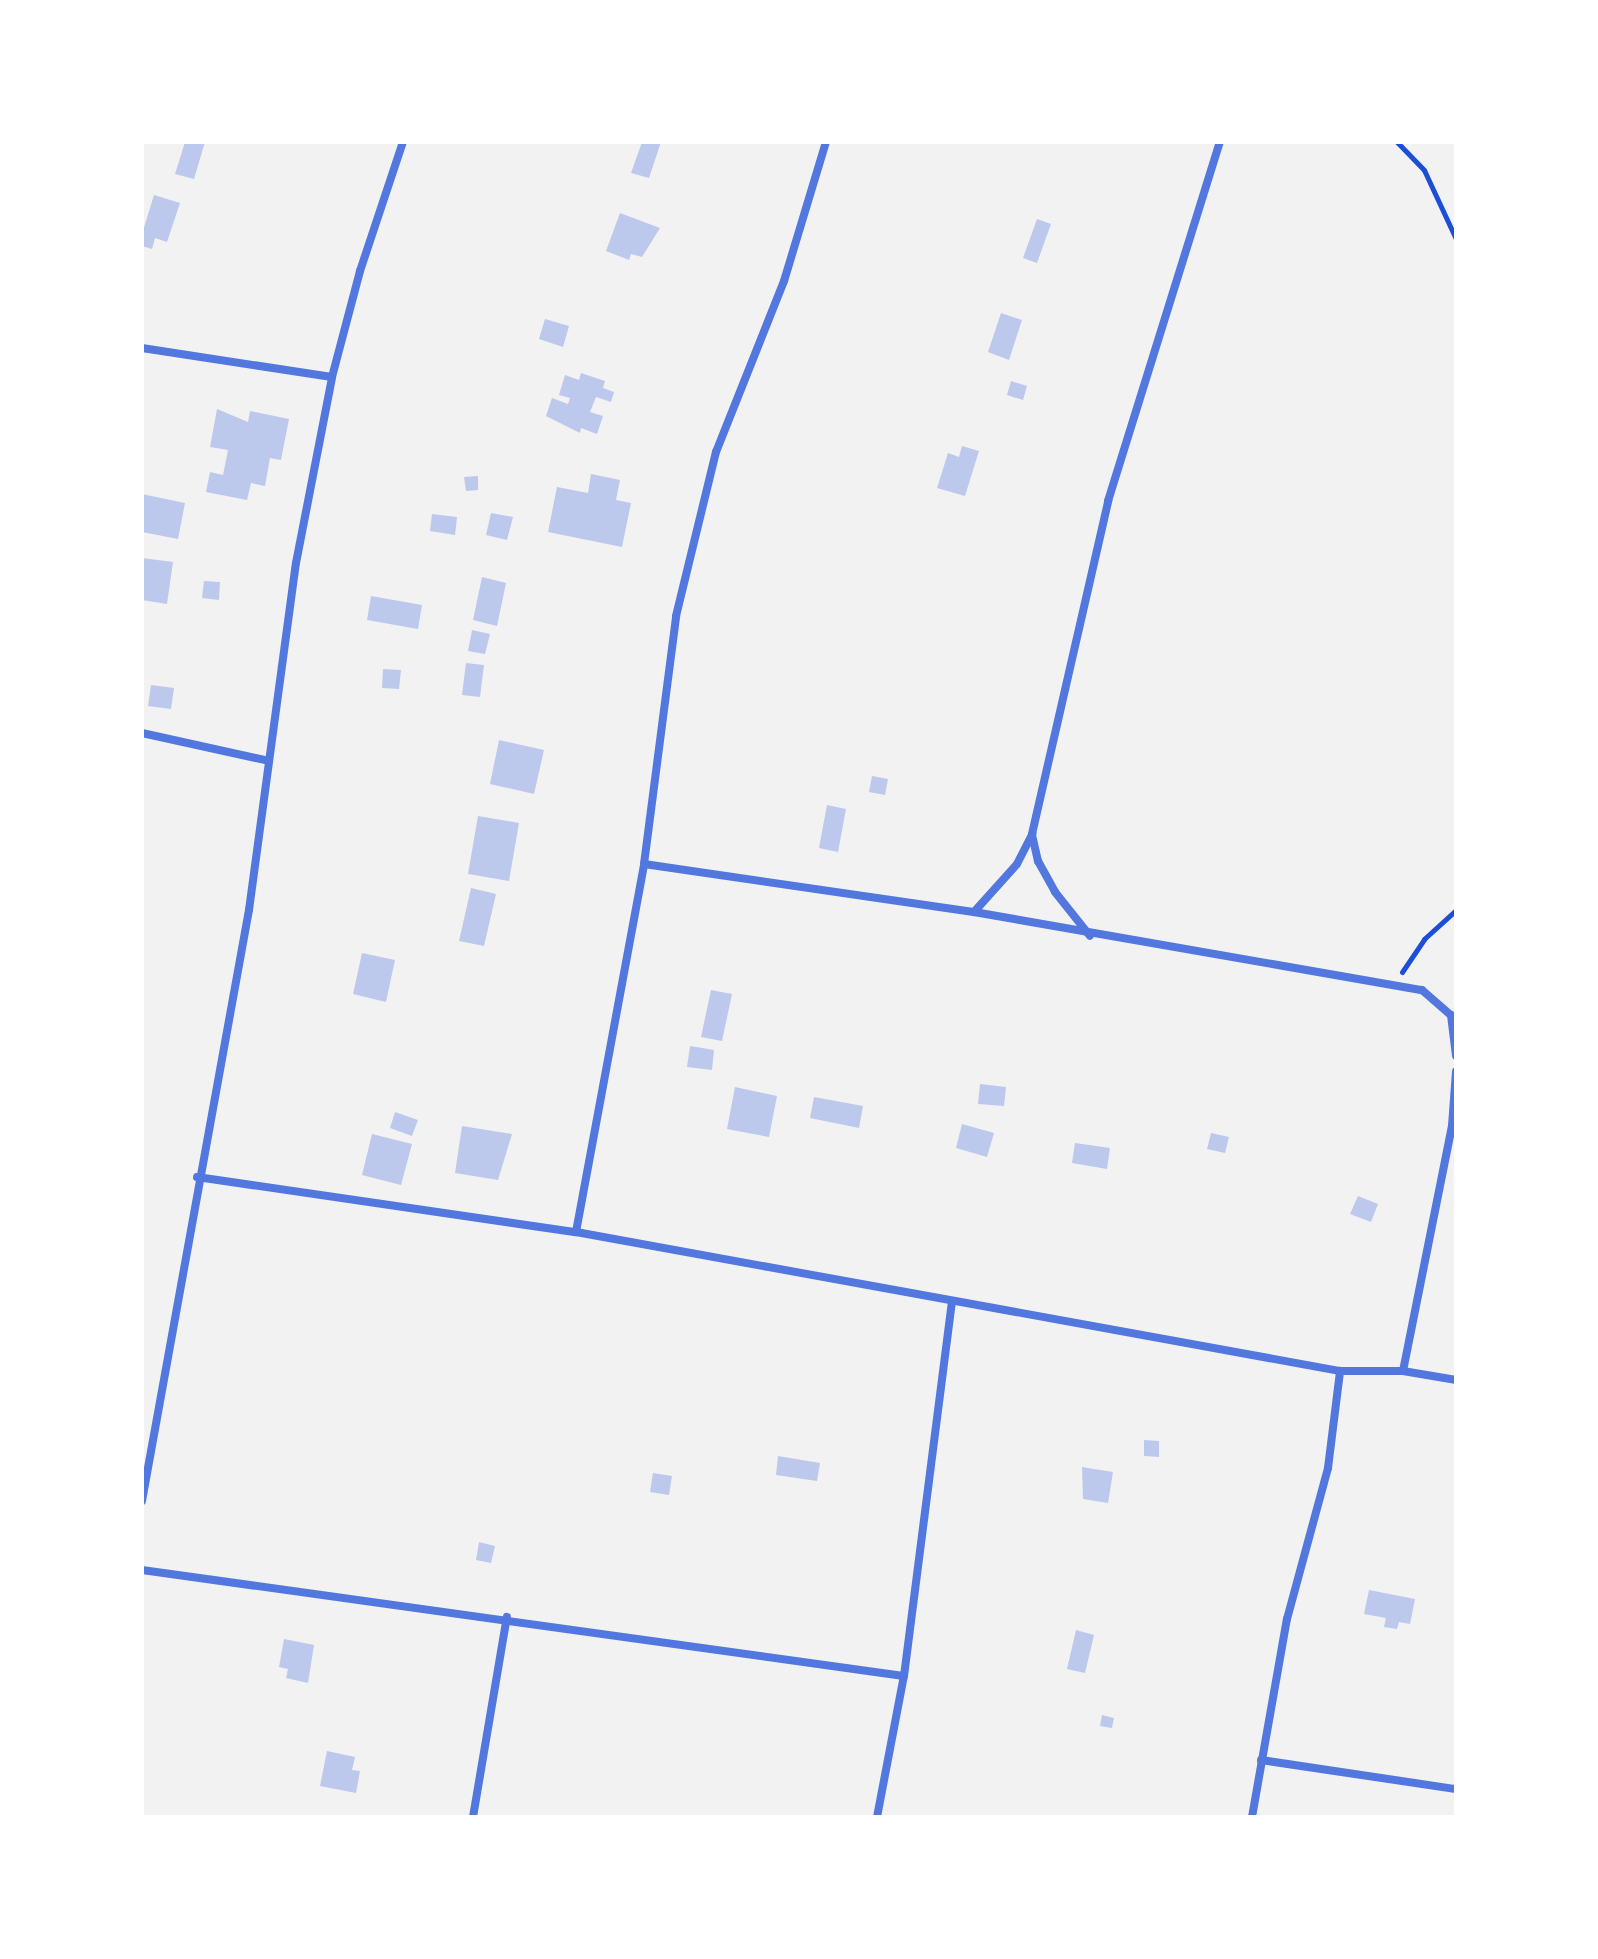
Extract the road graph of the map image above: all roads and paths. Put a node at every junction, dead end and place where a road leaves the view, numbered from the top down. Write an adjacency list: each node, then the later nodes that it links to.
1 (403, 142): 7 (street)
2 (826, 142): 11 (street)
3 (1220, 142): 10 (street)
4 (1397, 142): 5 (path)
5 (1456, 239)
6 (142, 348): 7 (street)
7 (332, 377): 9 (street)
8 (142, 733): 9 (street)
9 (269, 761): 18 (street)
10 (1032, 834): 13 (street); 14 (street)
11 (644, 864): 13 (street); 19 (street)
12 (1456, 910): 15 (path)
13 (974, 912): 14 (street)
14 (1090, 936): 15 (street)
15 (1393, 985): 16 (street)
16 (1456, 1056)
17 (1456, 1071): 22 (street)
18 (197, 1177): 19 (street); 24 (street)
19 (576, 1232): 20 (street)
20 (952, 1302): 21 (street); 27 (street)
21 (1340, 1371): 22 (street); 28 (street)
22 (1403, 1371): 23 (street)
23 (1456, 1380)
24 (142, 1501)
25 (142, 1570): 26 (street)
26 (507, 1617): 27 (street); 30 (street)
27 (904, 1676): 31 (street)
28 (1261, 1760): 29 (street); 32 (street)
29 (1456, 1789)
30 (473, 1817)
31 (877, 1817)
32 (1252, 1817)

